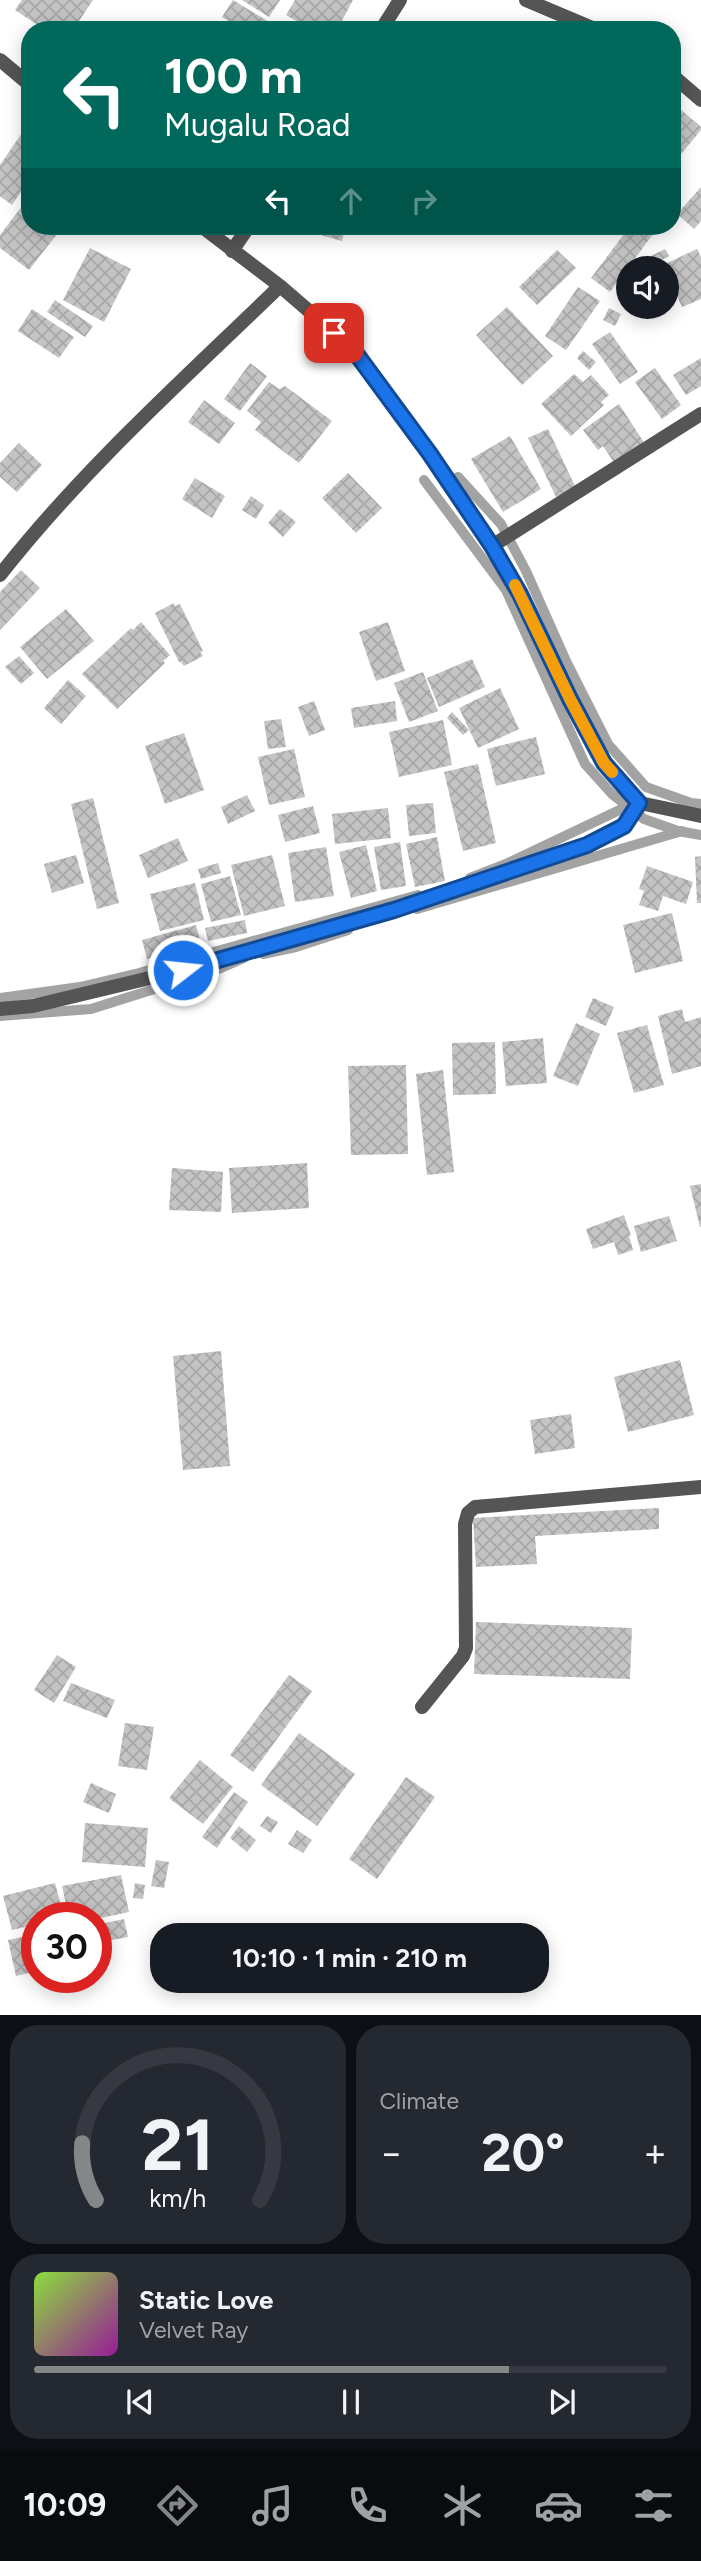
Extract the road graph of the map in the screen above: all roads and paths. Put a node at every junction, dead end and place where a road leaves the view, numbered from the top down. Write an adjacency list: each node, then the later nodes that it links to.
1 (400, 0): 3 (street)
2 (526, 0): 4 (street)
3 (387, 21)
4 (576, 21)
5 (0, 60): 6 (street)
6 (21, 78)
7 (681, 83): 8 (street)
8 (701, 100)
9 (212, 235): 11 (street)
10 (243, 235): 11 (street)
11 (232, 251): 12 (street)
12 (281, 286): 14 (street); 15 (street)
13 (701, 414): 14 (street)
14 (492, 546): 16 (street)
15 (0, 575)
16 (639, 803): 17 (street); 18 (street)
17 (701, 816)
18 (0, 1009)
19 (701, 1487): 20 (street)
20 (422, 1707)

